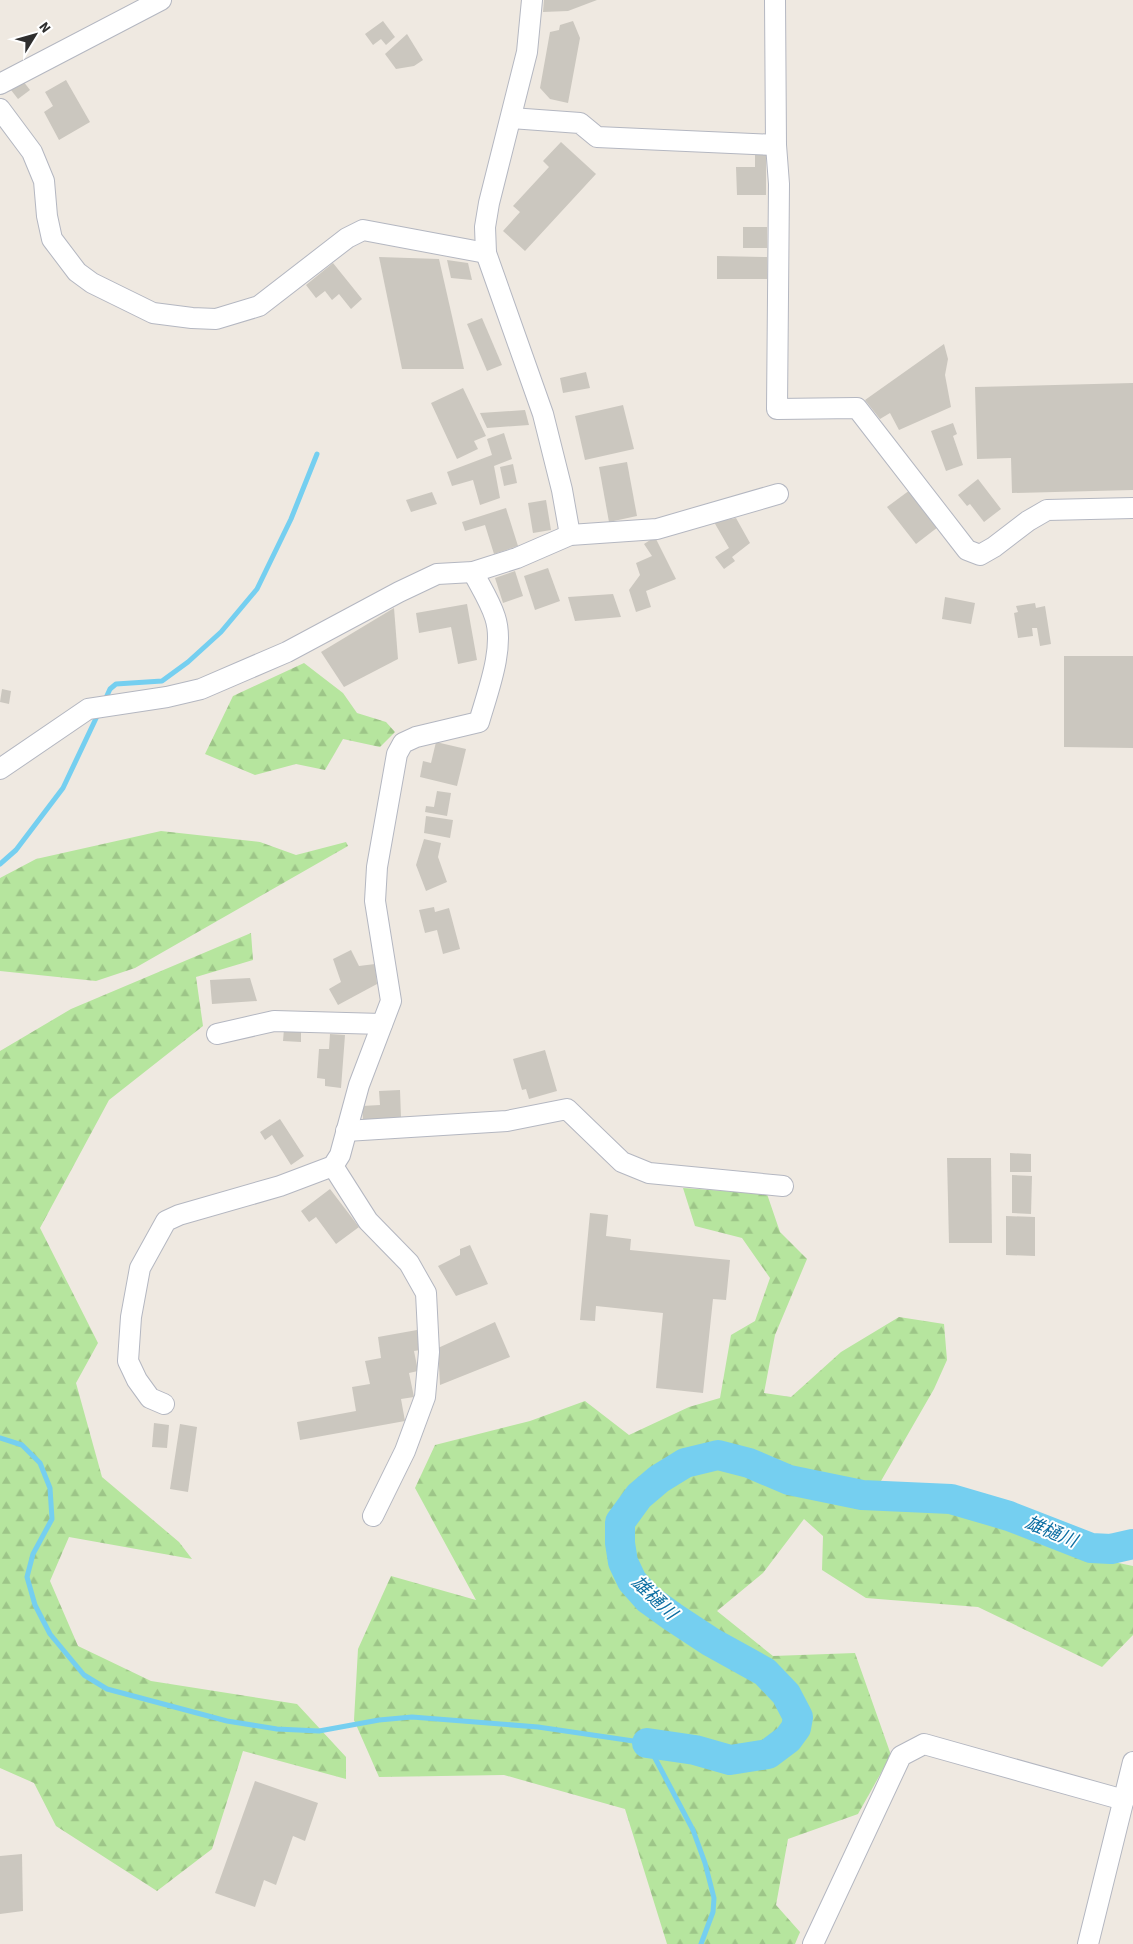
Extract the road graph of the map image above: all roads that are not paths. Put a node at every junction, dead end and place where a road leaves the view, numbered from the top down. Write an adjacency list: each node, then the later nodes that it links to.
1 (161, 0): 4 (street)
2 (532, 0): 6 (street)
3 (775, 0): 7 (street)
4 (0, 84)
5 (0, 109): 8 (street)
6 (511, 118): 7 (street); 8 (street)
7 (776, 145): 10 (street)
8 (486, 253): 11 (street)
9 (778, 494): 11 (street)
10 (1133, 508)
11 (570, 535): 12 (street)
12 (473, 572): 13 (street); 14 (street)
13 (0, 769)
14 (382, 1024): 15 (street); 16 (street)
15 (217, 1034)
16 (346, 1130): 17 (street); 18 (street)
17 (333, 1166): 19 (street); 20 (street)
18 (783, 1186)
19 (164, 1404)
20 (373, 1516)
21 (1133, 1762): 22 (street)
22 (1124, 1800): 23 (street); 24 (street)
23 (813, 1944)
24 (1088, 1944)

